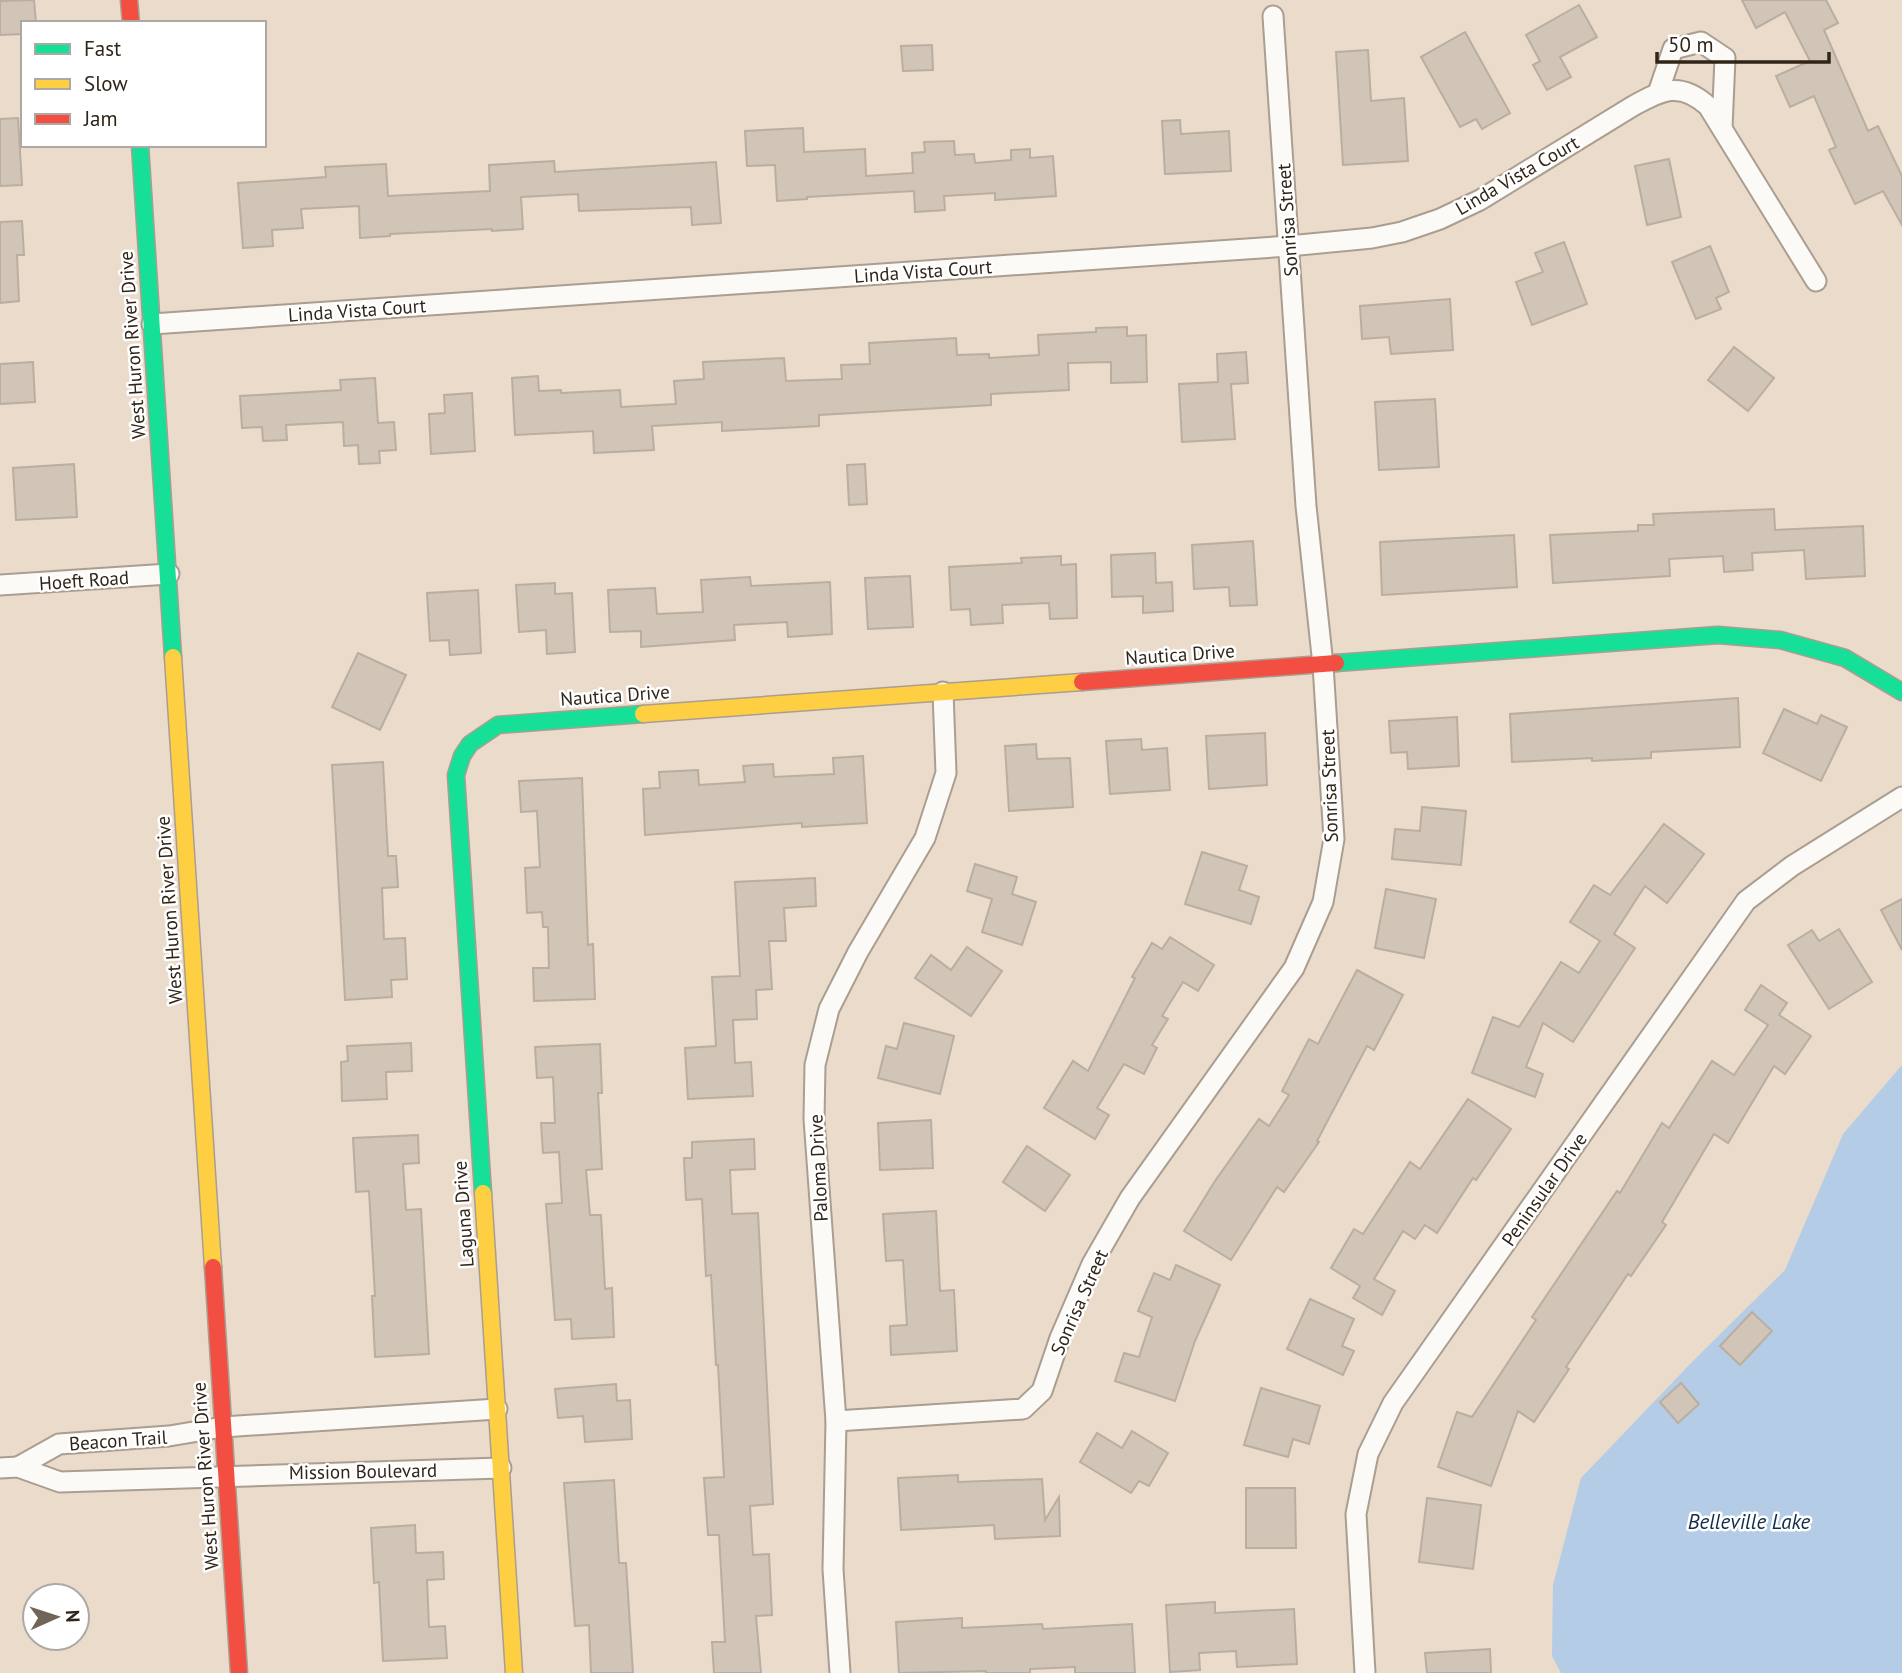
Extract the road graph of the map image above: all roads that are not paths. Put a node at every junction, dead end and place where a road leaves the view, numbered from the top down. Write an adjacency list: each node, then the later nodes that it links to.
1 (129, 0): 3 (street)
2 (1273, 16): 7 (street, Sonrisa Street)
3 (131, 21)
4 (1658, 93): 5 (street); 5 (street); 7 (street, Linda Vista Court)
5 (1723, 128): 8 (street)
6 (140, 147): 9 (street, West Huron River Drive)
7 (1289, 246): 9 (street, Linda Vista Court); 12 (street, Sonrisa Street)
8 (1816, 281)
9 (152, 324): 10 (street, West Huron River Drive)
10 (169, 574): 11 (street, Hoeft Road); 19 (street, West Huron River Drive)
11 (0, 586)
12 (1323, 665): 13 (street, Nautica Drive); 14 (street, Nautica Drive); 18 (street, Sonrisa Street)
13 (943, 692): 15 (street, Nautica Drive); 18 (street, Paloma Drive)
14 (1902, 692)
15 (461, 754): 17 (street, Laguna Drive)
16 (1902, 797): 26 (street, Peninsular Drive)
17 (497, 1409): 19 (street); 21 (street, Laguna Drive)
18 (836, 1421): 25 (street, Paloma Drive)
19 (223, 1427): 20 (street, Beacon Trail); 22 (street, West Huron River Drive)
20 (9, 1468): 22 (street, Beacon Trail)
21 (501, 1468): 22 (street, Mission Boulevard); 24 (street, Laguna Drive)
22 (225, 1475): 23 (street, West Huron River Drive)
23 (239, 1673)
24 (514, 1673)
25 (840, 1673)
26 (1365, 1673)

